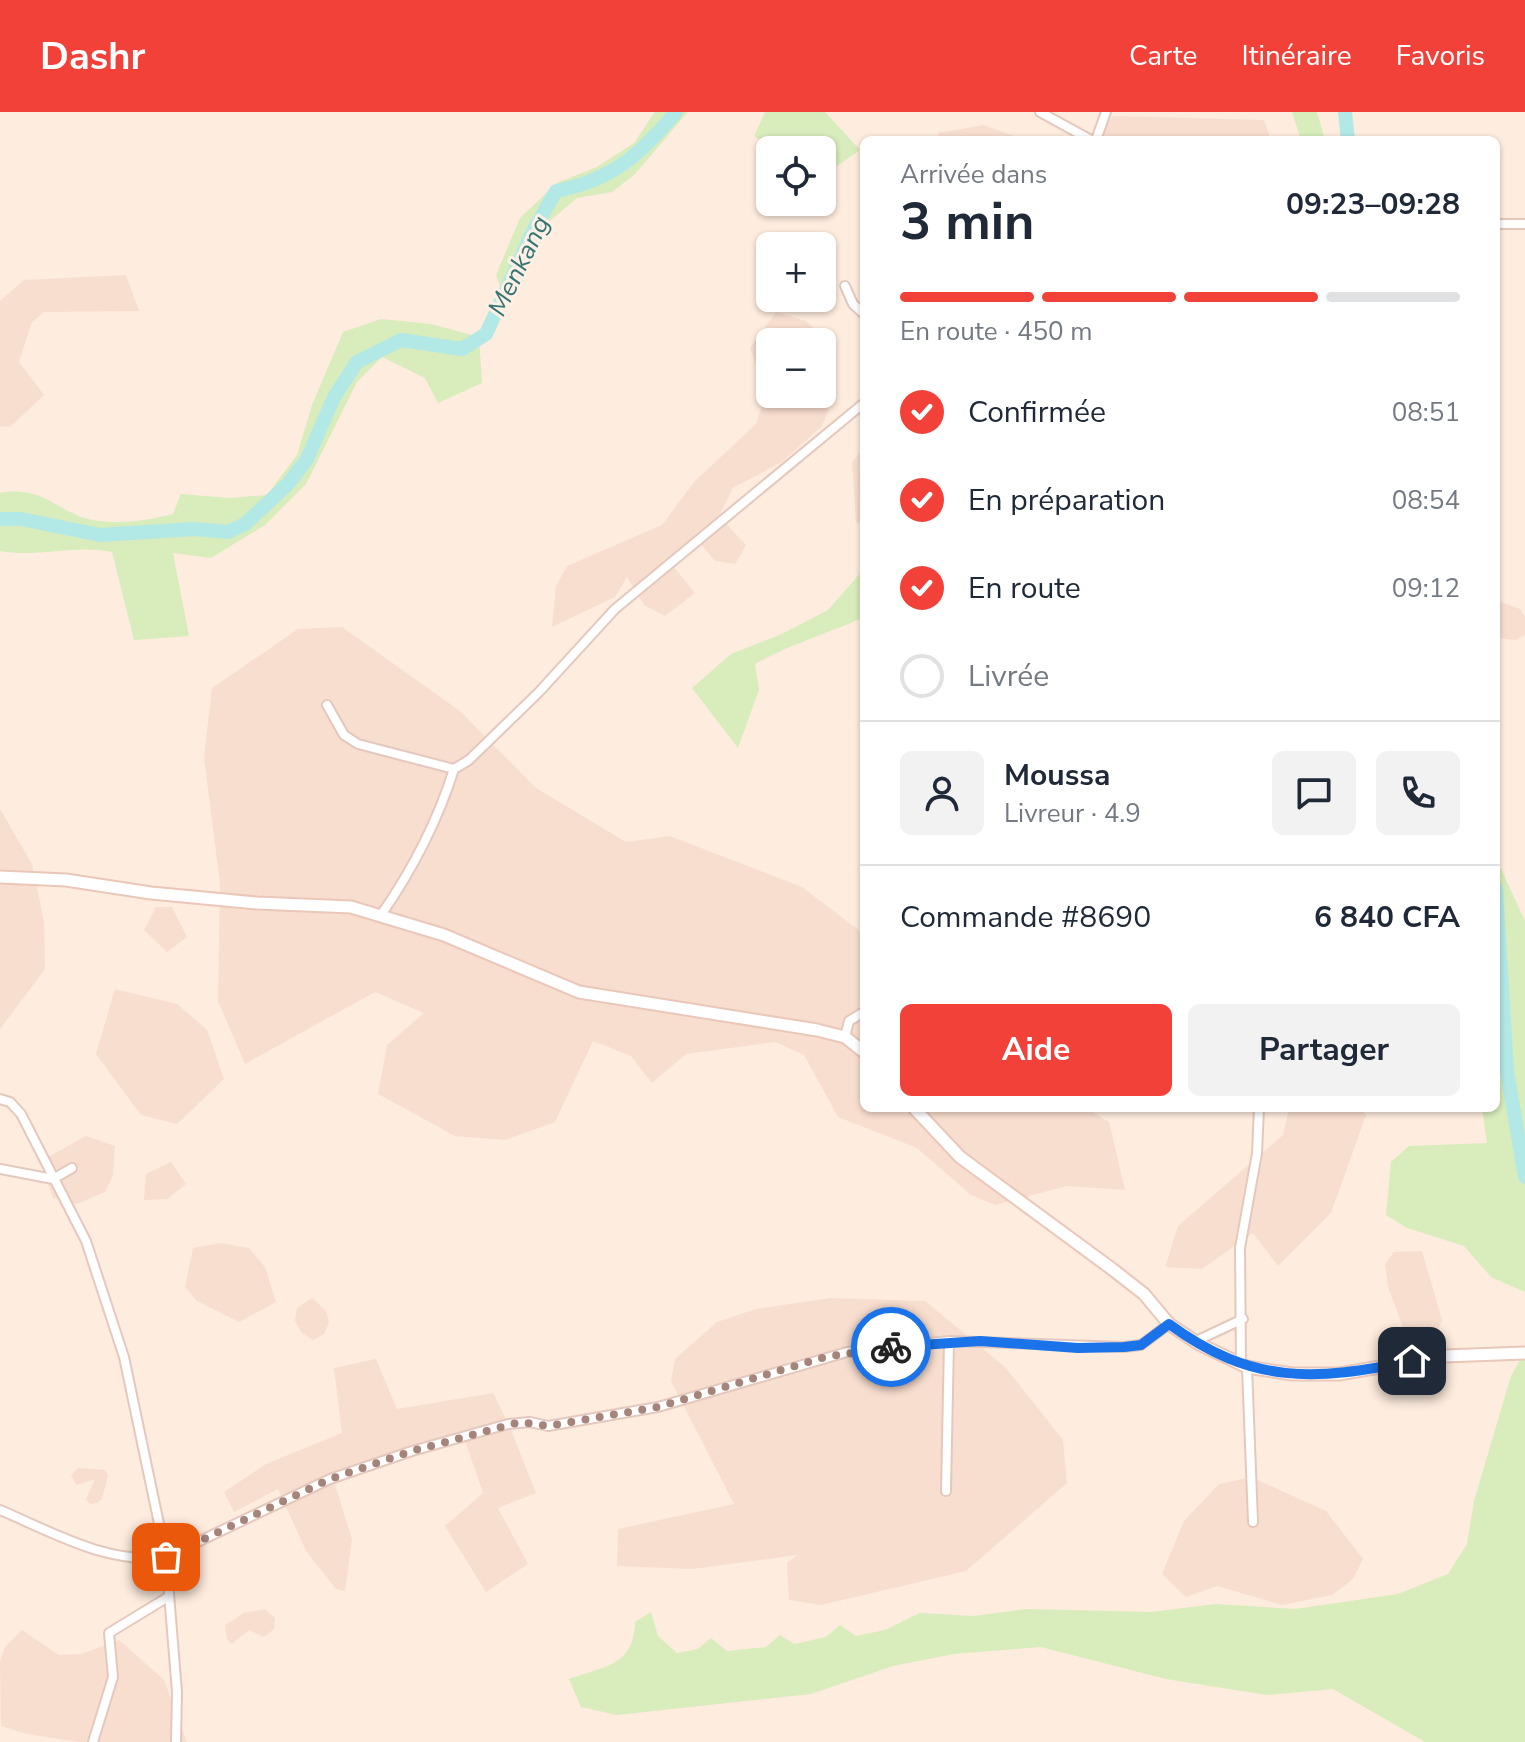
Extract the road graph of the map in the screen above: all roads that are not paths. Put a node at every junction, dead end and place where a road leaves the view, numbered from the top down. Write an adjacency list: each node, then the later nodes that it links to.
1 (1040, 112): 3 (street)
2 (1106, 112): 4 (street)
3 (1086, 136)
4 (1096, 136)
5 (1500, 224): 6 (street)
6 (1525, 224)
7 (845, 286): 8 (street)
8 (860, 310)
9 (860, 406): 11 (street)
10 (327, 705): 11 (street)
11 (454, 769): 13 (street)
12 (0, 877): 13 (street)
13 (381, 915): 15 (street)
14 (860, 1014): 15 (street)
15 (845, 1037): 16 (street)
16 (860, 1049)
17 (0, 1099): 22 (street)
18 (918, 1112): 24 (street)
19 (1259, 1112): 23 (street)
20 (72, 1168): 22 (street)
21 (0, 1169): 22 (street)
22 (53, 1179): 32 (street)
23 (1243, 1319): 25 (street); 28 (street)
24 (1169, 1324): 25 (street); 26 (street)
25 (1185, 1335): 28 (street)
26 (949, 1341): 29 (street); 32 (street)
27 (1525, 1353): 28 (street)
28 (1244, 1366): 31 (street)
29 (946, 1491)
30 (0, 1510): 32 (street)
31 (1253, 1522)
32 (166, 1557): 33 (street)
33 (168, 1597): 34 (street); 35 (street)
34 (93, 1742)
35 (176, 1742)

